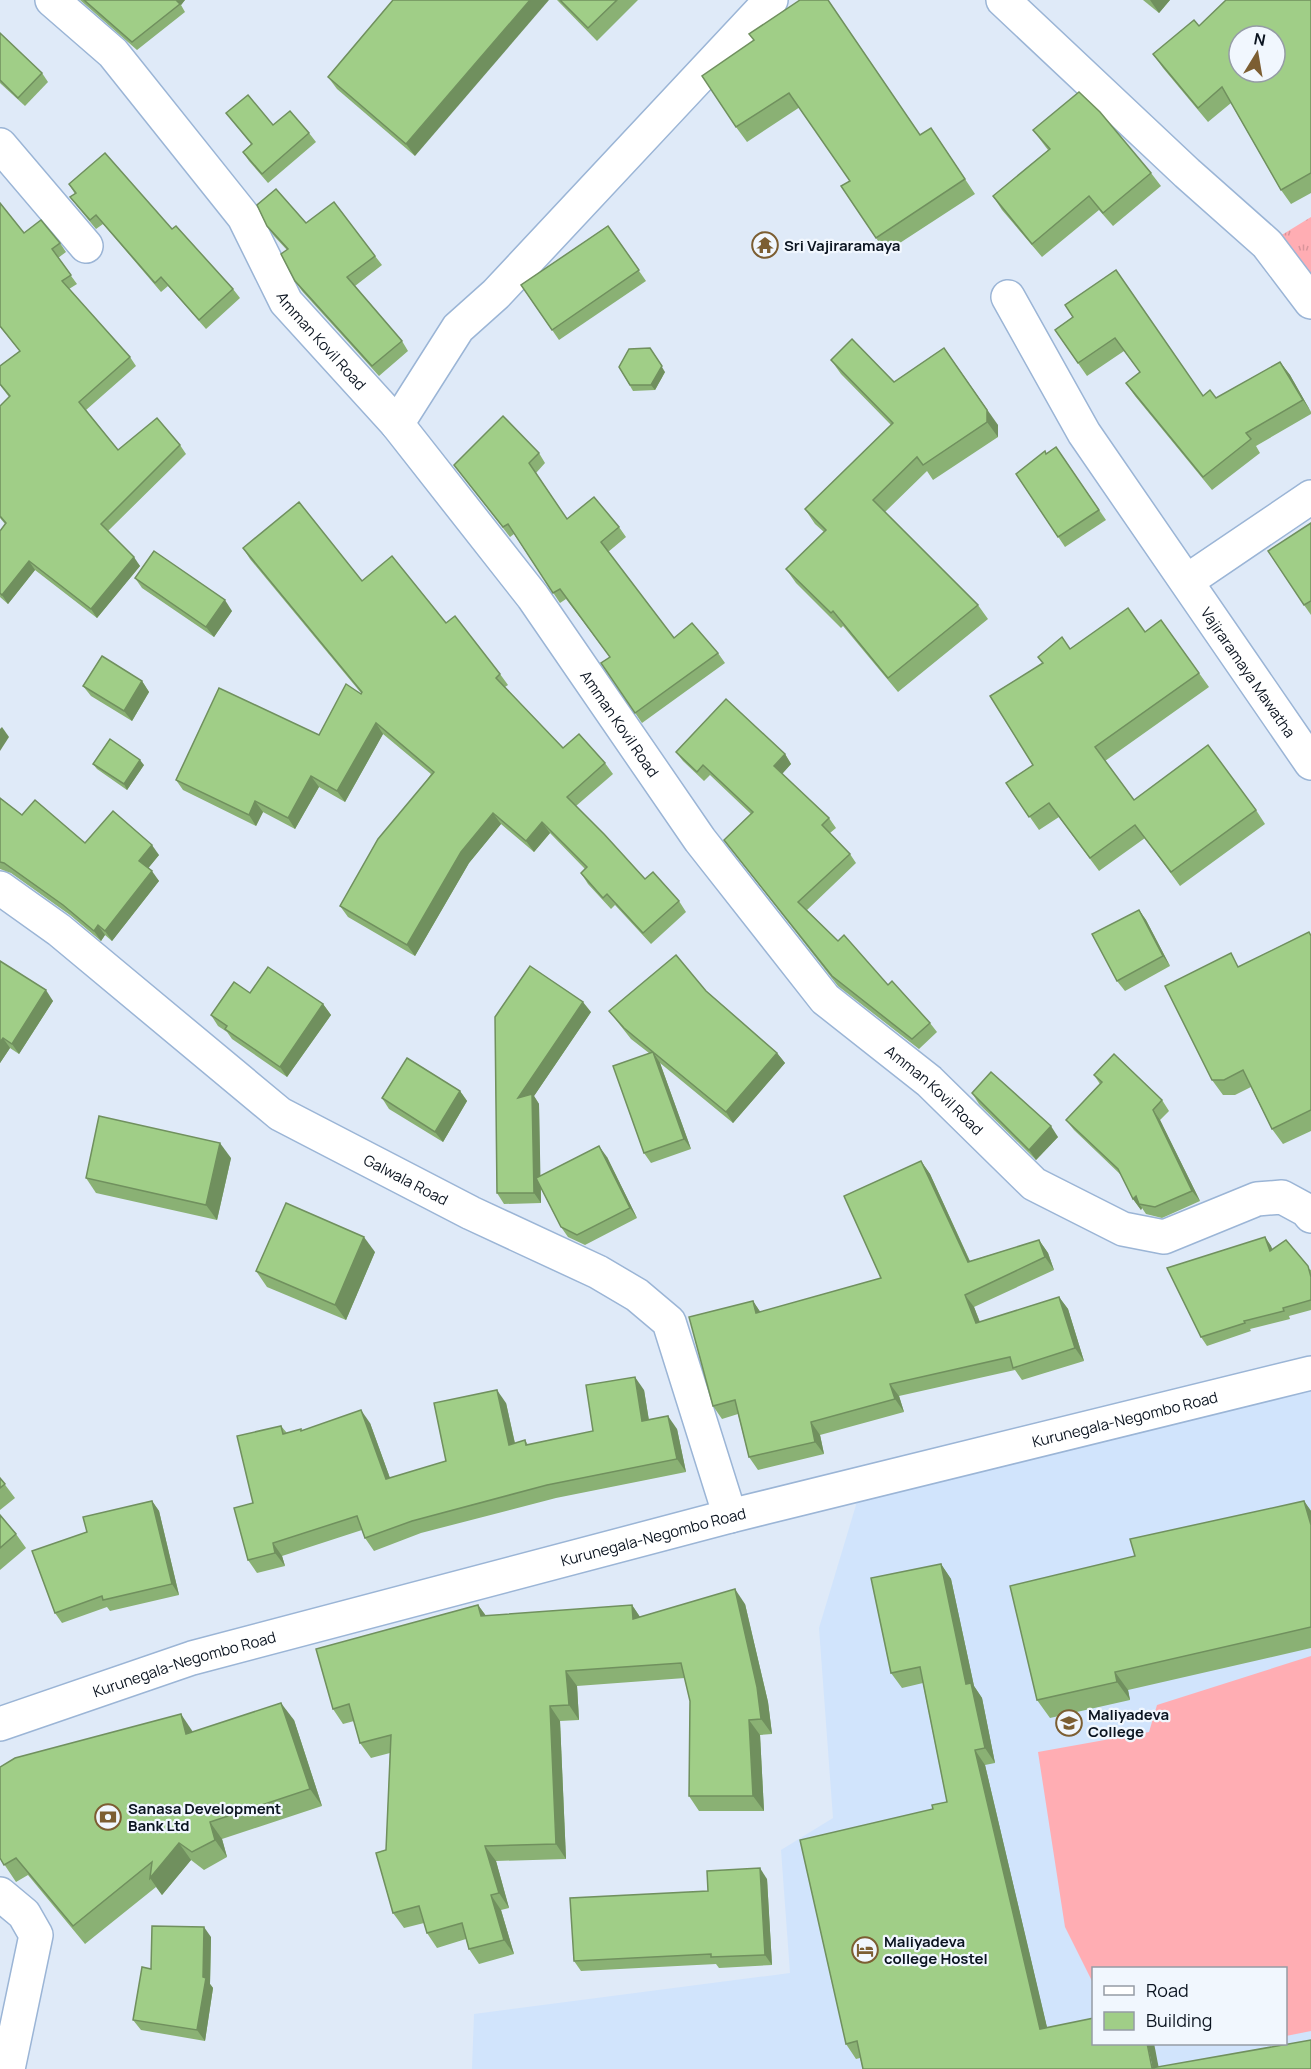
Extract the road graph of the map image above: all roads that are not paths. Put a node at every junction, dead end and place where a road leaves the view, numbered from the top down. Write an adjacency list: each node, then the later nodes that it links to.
1 (52, 0): 8 (street, Amman Kovil Road)
2 (771, 0): 8 (street)
3 (1004, 0): 7 (street)
4 (0, 145): 5 (street)
5 (86, 246)
6 (1008, 297): 10 (street, Vajiraramaya Mawatha)
7 (1311, 302)
8 (397, 424): 13 (street, Amman Kovil Road)
9 (1311, 497): 10 (street)
10 (1187, 581): 11 (street, Vajiraramaya Mawatha)
11 (1311, 763)
12 (0, 888): 15 (street, Galwala Road)
13 (1311, 1216)
14 (1311, 1372): 15 (street, Kurunegala-Negombo Road)
15 (730, 1516): 16 (street, Kurunegala-Negombo Road)
16 (0, 1724)
17 (0, 1894): 18 (street)
18 (8, 2069)

